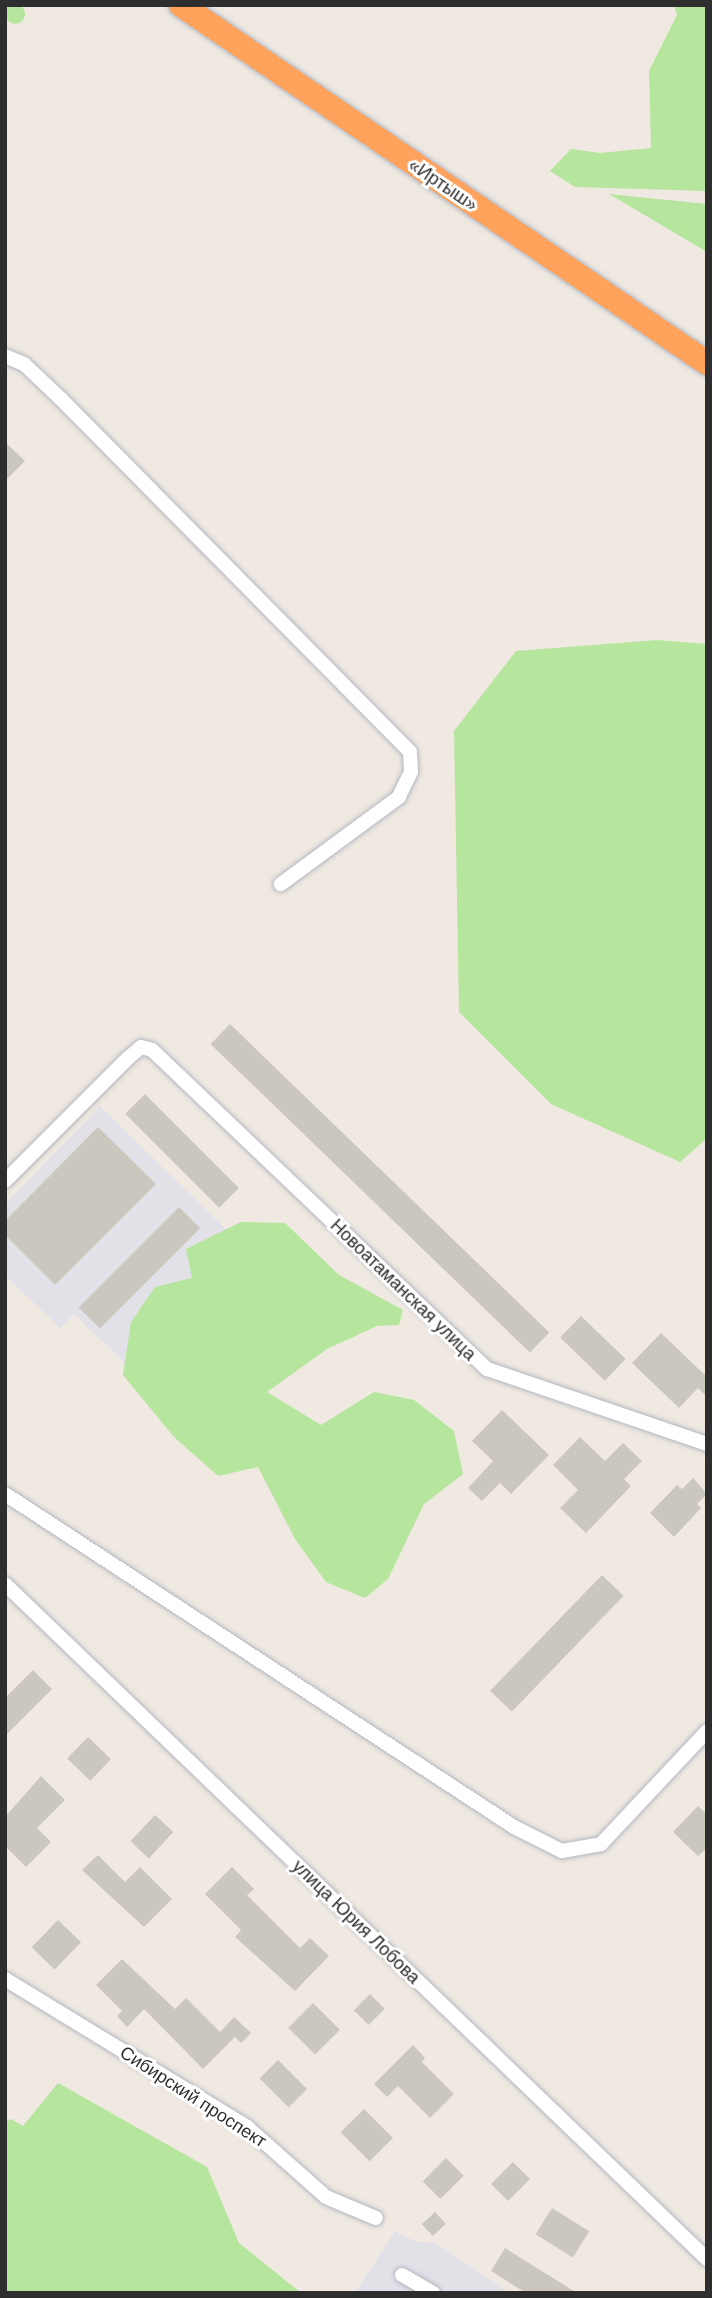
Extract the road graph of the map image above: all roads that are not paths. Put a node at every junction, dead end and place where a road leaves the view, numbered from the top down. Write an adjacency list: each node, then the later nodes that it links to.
1 (181, 5): 3 (highway, «Иртыш»)
2 (5, 356): 4 (street)
3 (707, 363)
4 (281, 884)
5 (5, 1181): 6 (street, Новоатаманская улица)
6 (707, 1444)
7 (5, 1494): 9 (street)
8 (5, 1584): 12 (street, улица Юрия Лобова)
9 (707, 1731)
10 (5, 1979): 11 (street, Сибирский проспект)
11 (376, 2218)
12 (707, 2259)
13 (402, 2275): 14 (street)
14 (433, 2293)

